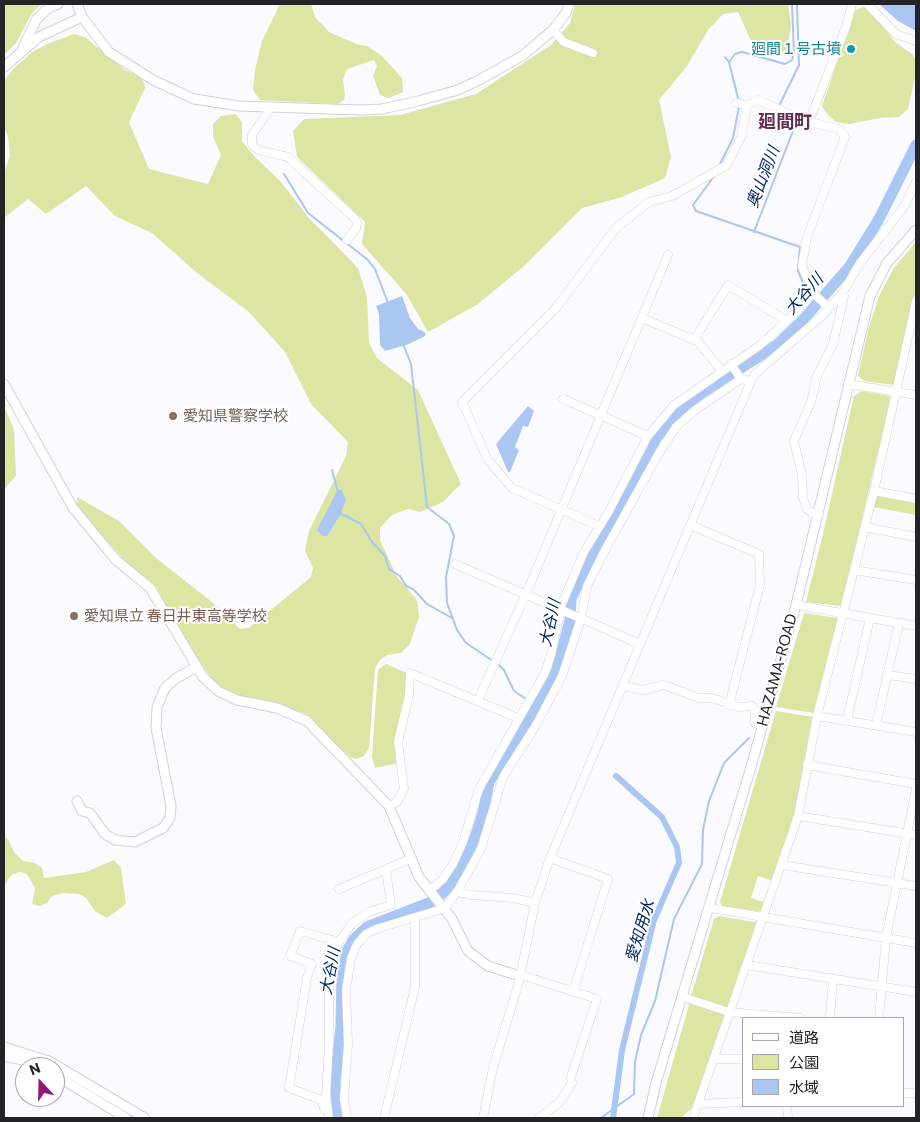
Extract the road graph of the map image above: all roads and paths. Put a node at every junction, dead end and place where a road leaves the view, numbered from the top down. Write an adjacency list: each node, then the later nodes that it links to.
1 (58, 4): 9 (street)
2 (77, 4): 6 (street)
3 (569, 4): 7 (street)
4 (852, 4): 13 (street)
5 (867, 4): 8 (street)
6 (82, 17): 9 (street); 12 (street)
7 (553, 30): 10 (street); 12 (street)
8 (916, 41)
9 (21, 52): 11 (street)
10 (593, 53)
11 (4, 67)
12 (270, 107): 16 (street)
13 (809, 122): 19 (street); 39 (street)
14 (916, 182): 18 (street)
15 (916, 230): 31 (street, HAZAMA-ROAD)
16 (347, 240)
17 (668, 255): 23 (street)
18 (843, 292): 21 (street); 40 (street)
19 (813, 293): 21 (street); 24 (street)
20 (916, 301): 22 (street)
21 (826, 305): 29 (street)
22 (915, 315): 32 (street)
23 (642, 318): 25 (street); 35 (street)
24 (787, 322): 25 (street); 26 (street)
25 (695, 338): 27 (street)
26 (731, 364): 27 (street); 28 (street)
27 (722, 371): 36 (street)
28 (741, 379): 29 (street); 52 (street)
29 (751, 381): 41 (street)
30 (4, 384): 57 (street)
31 (848, 384): 32 (street); 40 (street, HAZAMA-ROAD)
32 (896, 391): 33 (street); 37 (street)
33 (916, 395)
34 (563, 399): 35 (street)
35 (601, 415): 36 (street); 39 (street)
36 (648, 436): 42 (street)
37 (874, 491): 38 (street); 43 (street)
38 (916, 499)
39 (561, 509): 42 (street); 48 (street)
40 (819, 514): 49 (street, HAZAMA-ROAD)
41 (690, 525): 56 (street); 62 (street)
42 (599, 526): 50 (street)
43 (864, 527): 44 (street); 46 (street)
44 (916, 537)
45 (455, 564): 48 (street)
46 (854, 570): 47 (street); 51 (street)
47 (916, 580)
48 (526, 594): 50 (street); 61 (street)
49 (796, 605): 51 (street); 67 (street, HAZAMA-ROAD)
50 (561, 609): 52 (street); 64 (street)
51 (843, 613): 53 (street); 63 (street)
52 (580, 617): 56 (street); 85 (street)
53 (870, 618): 54 (street); 65 (street)
54 (899, 623): 55 (street); 58 (street)
55 (916, 626)
56 (640, 644): 60 (street)
57 (196, 667): 72 (street); 73 (street)
58 (888, 675): 59 (street); 66 (street)
59 (916, 680)
60 (623, 686): 62 (street); 77 (street)
61 (478, 700): 64 (street); 73 (street)
62 (729, 705): 67 (street)
63 (817, 716): 65 (street); 69 (street)
64 (518, 718): 84 (street)
65 (847, 720): 66 (street)
66 (876, 725): 68 (street)
67 (762, 726): 88 (street, HAZAMA-ROAD)
68 (916, 732)
69 (807, 765): 70 (street); 74 (street)
70 (916, 784)
71 (916, 789): 75 (street)
72 (77, 801)
73 (389, 806): 78 (street)
74 (798, 816): 75 (street); 79 (street)
75 (907, 834): 76 (street); 81 (street)
76 (916, 835)
77 (550, 858): 86 (street); 98 (street)
78 (410, 859): 80 (street); 84 (street)
79 (782, 865): 81 (street); 90 (street)
80 (386, 870): 83 (street); 92 (street)
81 (897, 883): 82 (street); 91 (street)
82 (916, 886)
83 (338, 889)
84 (430, 892): 87 (street)
85 (457, 892): 86 (street); 87 (street)
86 (535, 903): 95 (street)
87 (445, 908): 89 (street); 95 (street)
88 (710, 908): 90 (street); 100 (street, HAZAMA-ROAD)
89 (415, 918): 114 (street); 115 (street)
90 (763, 918): 91 (street); 94 (street)
91 (886, 938): 93 (street); 97 (street)
92 (339, 942): 113 (street); 113 (street)
93 (916, 943)
94 (747, 965): 96 (street); 101 (street)
95 (520, 976): 98 (street); 116 (street)
96 (833, 979): 97 (street); 103 (street)
97 (881, 986): 99 (street); 104 (street)
98 (574, 992): 117 (street)
99 (916, 992)
100 (683, 997): 101 (street); 118 (street, HAZAMA-ROAD)
101 (729, 1012): 102 (street); 106 (street)
102 (788, 1017)
103 (830, 1017)
104 (879, 1017)
105 (4, 1047): 112 (street)
106 (714, 1059): 107 (street); 110 (street)
107 (742, 1059)
108 (65, 1081): 111 (street)
109 (742, 1102): 110 (street)
110 (698, 1104): 119 (street)
111 (126, 1118)
112 (145, 1118)
113 (327, 1118)
114 (347, 1118)
115 (384, 1118)
116 (483, 1118)
117 (539, 1118)
118 (648, 1118)
119 (693, 1118)

